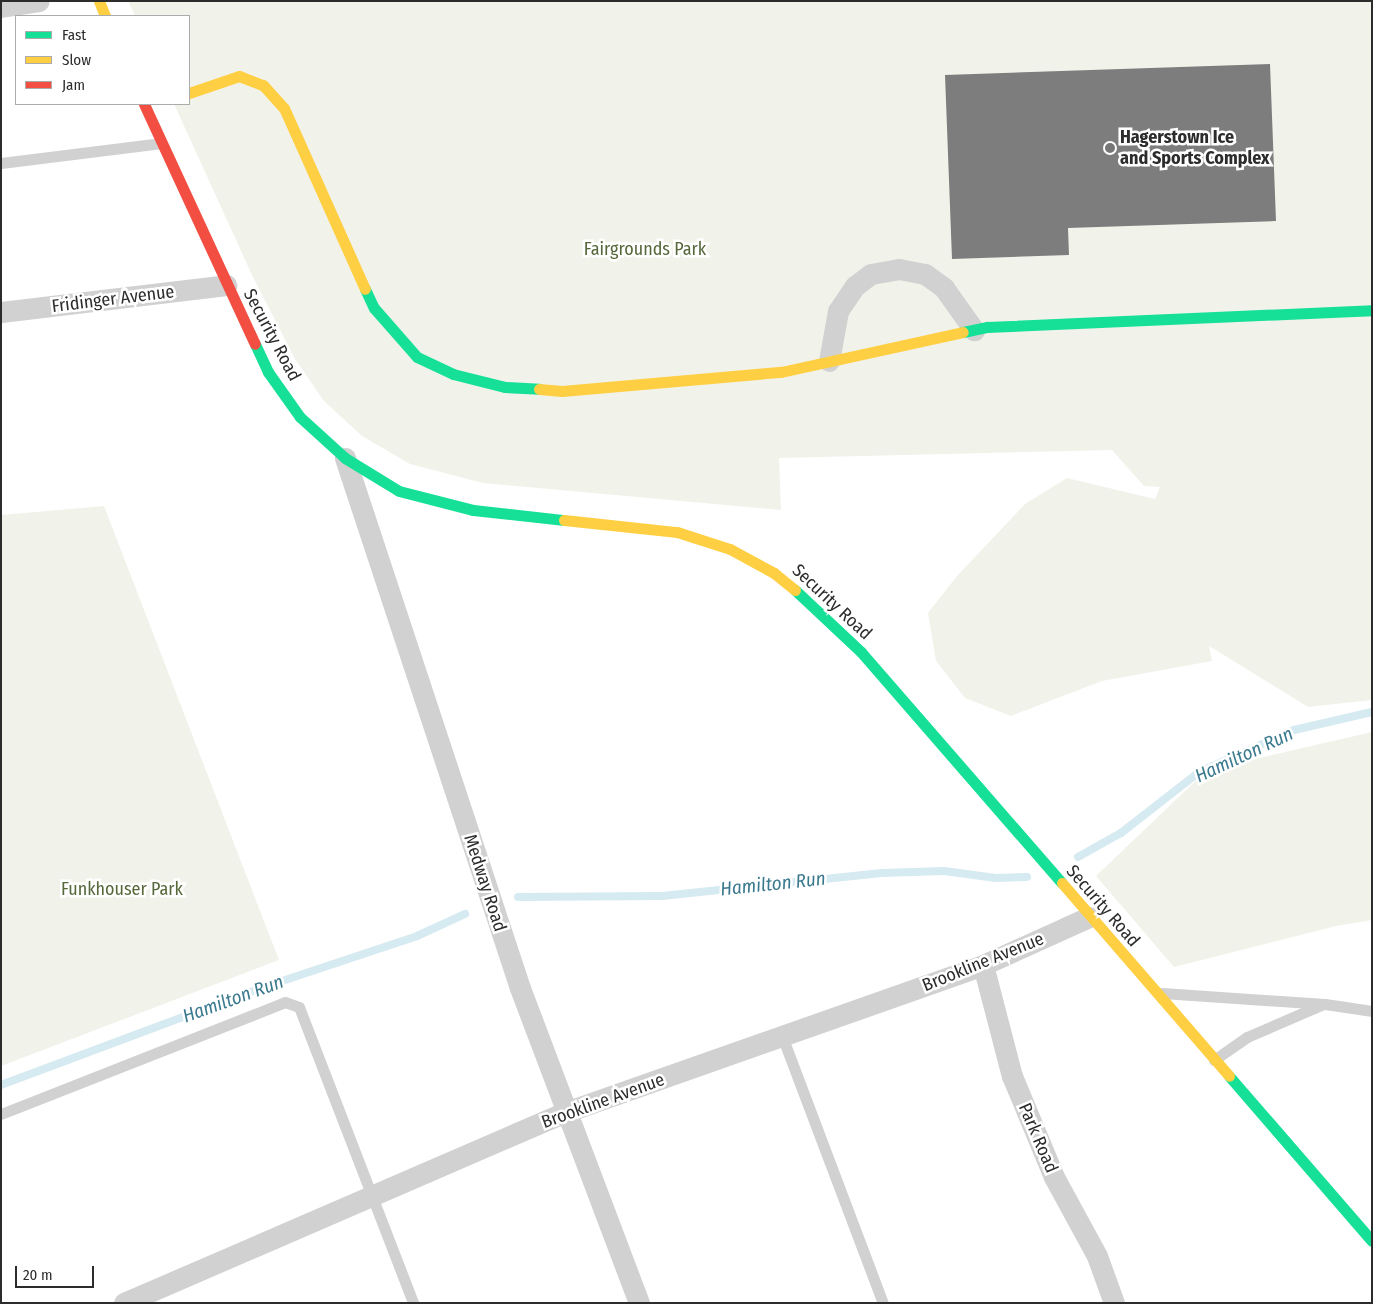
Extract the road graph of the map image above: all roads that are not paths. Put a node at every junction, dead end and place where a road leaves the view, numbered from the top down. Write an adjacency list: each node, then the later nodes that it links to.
1 (39, 1): 3 (street)
2 (98, 1): 4 (street)
3 (1, 7)
4 (105, 15)
5 (190, 93): 13 (street)
6 (149, 105): 7 (street, Security Road)
7 (162, 143): 8 (lane); 9 (street, Security Road)
8 (1, 163)
9 (226, 285): 11 (street, Fridinger Avenue); 14 (street, Security Road)
10 (1372, 310): 12 (street)
11 (1, 312)
12 (974, 330): 13 (street); 13 (street)
13 (829, 361)
14 (344, 458): 15 (street, Security Road); 22 (street, Medway Road)
15 (1089, 917): 16 (street, Brookline Avenue); 17 (street, Security Road)
16 (983, 965): 20 (street, Brookline Avenue); 31 (street, Park Road)
17 (1155, 993): 18 (lane); 21 (street, Security Road)
18 (1325, 1004): 19 (lane); 21 (lane)
19 (1372, 1011)
20 (782, 1036): 22 (street, Brookline Avenue); 30 (lane)
21 (1214, 1060): 25 (street, Security Road)
22 (566, 1112): 24 (street, Brookline Avenue); 29 (street, Medway Road)
23 (1, 1114): 24 (lane)
24 (372, 1197): 26 (street, Brookline Avenue); 28 (lane)
25 (1372, 1241)
26 (171, 1294): 27 (street, Brookline Avenue)
27 (124, 1303)
28 (413, 1303)
29 (639, 1303)
30 (883, 1303)
31 (1114, 1303)

